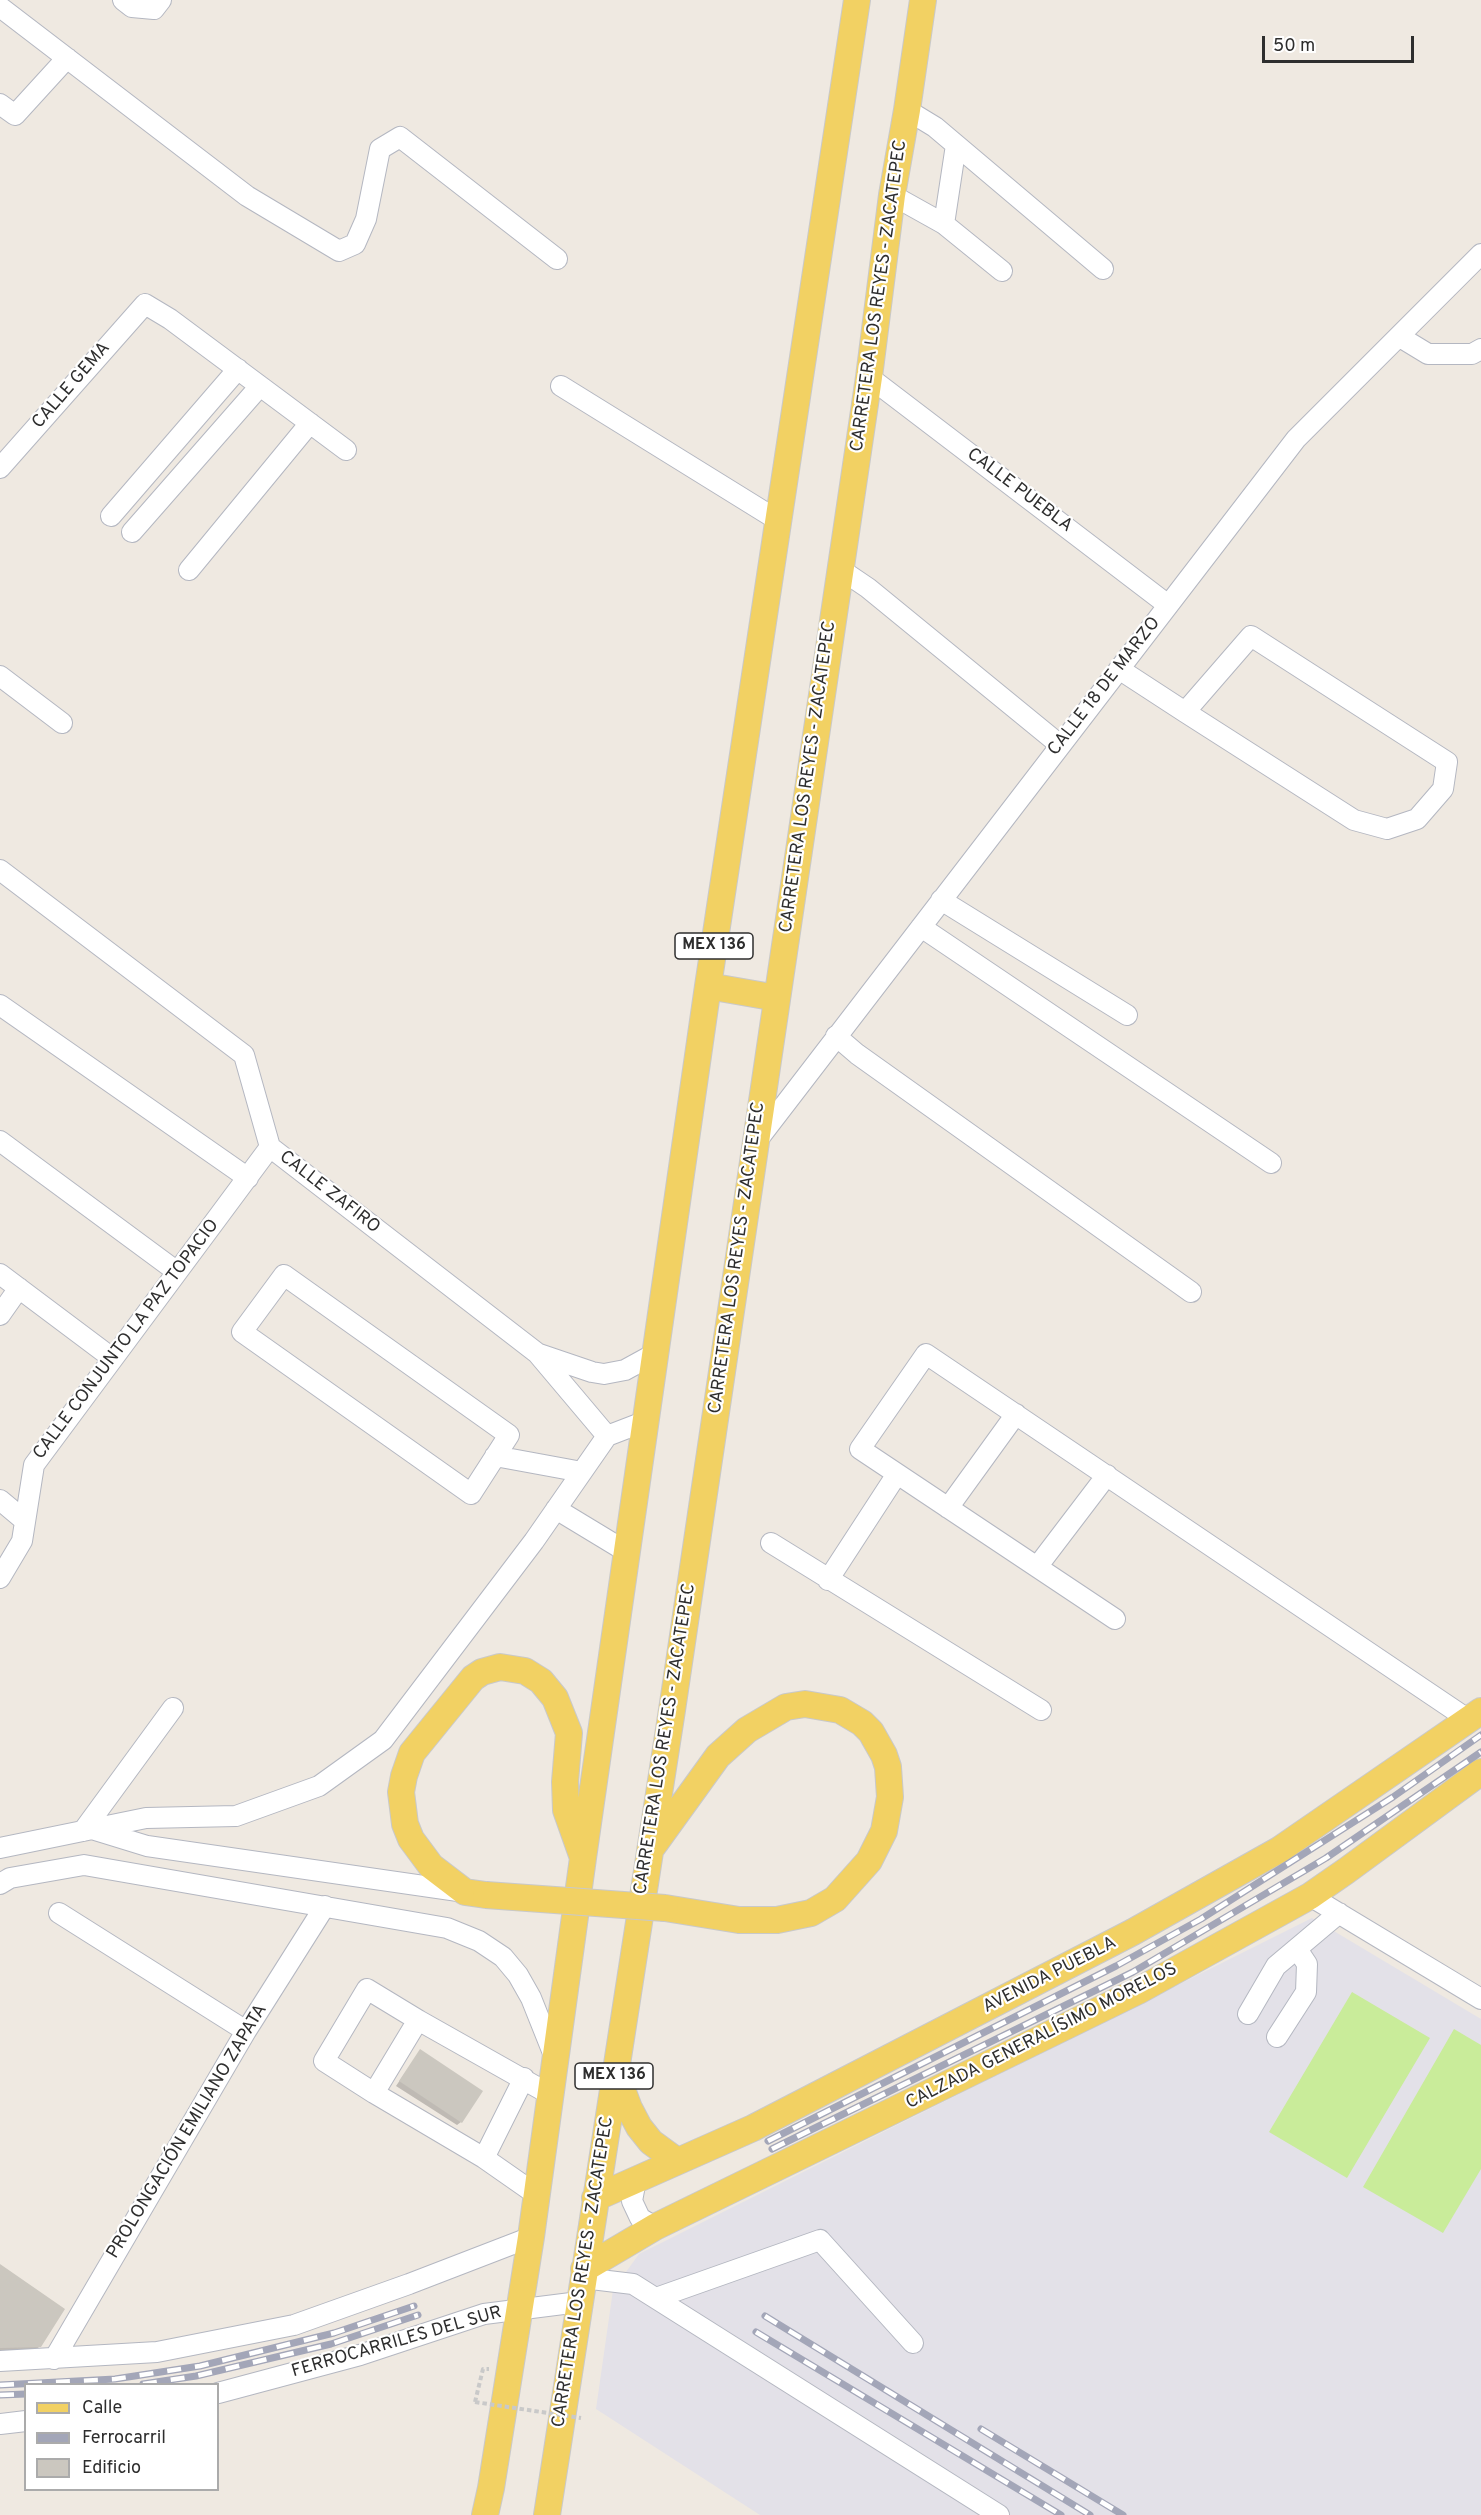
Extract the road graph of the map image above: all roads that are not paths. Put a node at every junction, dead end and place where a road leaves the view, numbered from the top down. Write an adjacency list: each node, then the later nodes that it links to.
1 (123, 0): 2 (street)
2 (161, 0)
3 (857, 0): 26 (main road, MEX 136)
4 (923, 0): 8 (main road, CARRETERA LOS REYES - ZACATEPEC / MEX 136)
5 (0, 7): 6 (street)
6 (67, 58): 7 (street); 13 (street)
7 (0, 104)
8 (907, 110): 9 (street); 10 (main road, CARRETERA LOS REYES - ZACATEPEC / MEX 136)
9 (956, 145): 11 (street); 14 (street)
10 (892, 195): 11 (street); 19 (main road, CARRETERA LOS REYES - ZACATEPEC / MEX 136)
11 (944, 224): 15 (street)
12 (1481, 254): 16 (street, CALLE 18 DE MARZO)
13 (557, 259)
14 (1103, 269)
15 (1002, 271)
16 (1400, 337): 17 (street); 30 (street, CALLE 18 DE MARZO)
17 (1481, 349)
18 (238, 369): 20 (street); 24 (street, CALLE GEMA); 25 (street)
19 (869, 378): 28 (main road, CARRETERA LOS REYES - ZACATEPEC / MEX 136); 30 (street, CALLE PUEBLA)
20 (260, 386): 22 (street); 27 (street)
21 (561, 386): 26 (street)
22 (309, 423): 23 (street); 29 (street)
23 (346, 450)
24 (0, 468)
25 (111, 516)
26 (778, 521): 39 (main road, MEX 136)
27 (132, 532)
28 (840, 569): 35 (street); 40 (main road, CARRETERA LOS REYES - ZACATEPEC / MEX 136)
29 (189, 570)
30 (1168, 605): 31 (street, CALLE 18 DE MARZO)
31 (1119, 669): 33 (street); 35 (street, CALLE 18 DE MARZO)
32 (0, 676): 34 (street)
33 (1185, 712): 33 (street)
34 (62, 723)
35 (1060, 745): 37 (street, CALLE 18 DE MARZO)
36 (0, 870): 46 (street, CALLE ZAFIRO)
37 (942, 900): 38 (street, CALLE 18 DE MARZO); 42 (street)
38 (921, 927): 43 (street, CALLE 18 DE MARZO); 47 (street)
39 (708, 986): 40 (main road); 55 (main road, MEX 136)
40 (777, 998): 45 (main road, CARRETERA LOS REYES - ZACATEPEC / MEX 136)
41 (0, 1005): 48 (street)
42 (1127, 1015)
43 (836, 1036): 45 (street, CALLE 18 DE MARZO); 52 (street)
44 (0, 1141): 49 (street)
45 (756, 1142): 80 (main road, CARRETERA LOS REYES - ZACATEPEC / MEX 136)
46 (270, 1147): 48 (street, CALLE CONJUNTO LA PAZ TOPACIO); 54 (street, CALLE ZAFIRO)
47 (1271, 1163)
48 (248, 1178): 49 (street, CALLE CONJUNTO LA PAZ TOPACIO)
49 (176, 1271): 56 (street, CALLE CONJUNTO LA PAZ TOPACIO)
50 (0, 1274): 51 (street)
51 (19, 1288): 53 (street); 56 (street)
52 (1191, 1292)
53 (0, 1315)
54 (537, 1353): 55 (street, CALLE ZAFIRO); 59 (street, CALLE ZAFIRO)
55 (656, 1353): 58 (main road, MEX 136)
56 (111, 1358): 67 (street, CALLE CONJUNTO LA PAZ TOPACIO)
57 (1016, 1414): 62 (street); 63 (street); 65 (street)
58 (646, 1420): 59 (street); 69 (main road, MEX 136)
59 (607, 1436): 61 (street)
60 (495, 1456): 60 (street); 61 (street)
61 (582, 1472): 66 (street)
62 (897, 1474): 65 (street); 72 (street)
63 (1107, 1475): 70 (street); 76 (street)
64 (0, 1500): 67 (street)
65 (948, 1508): 70 (street)
66 (556, 1509): 69 (street); 78 (street)
67 (24, 1520): 71 (street, CALLE CONJUNTO LA PAZ TOPACIO)
68 (771, 1543): 72 (street)
69 (627, 1552): 81 (main road, MEX 136)
70 (1037, 1567): 73 (street)
71 (0, 1578)
72 (828, 1580): 75 (street)
73 (1115, 1619)
74 (173, 1708): 78 (street)
75 (1041, 1710)
76 (1475, 1715): 100 (main road, AVENIDA PUEBLA)
77 (1481, 1772): 84 (main road, CALZADA GENERALÍSIMO MORELOS)
78 (88, 1830): 79 (street); 83 (street)
79 (1, 1848): 82 (street)
80 (650, 1851): 83 (main road, bridge); 95 (main road, CARRETERA LOS REYES - ZACATEPEC / MEX 136)
81 (583, 1858): 83 (main road); 94 (main road, MEX 136)
82 (5, 1881): 85 (street)
83 (476, 1894)
84 (1310, 1896): 87 (street); 104 (main road, CALZADA GENERALÍSIMO MORELOS)
85 (325, 1906): 92 (street, PROLONGACIÓN EMILIANO ZAPATA); 94 (street)
86 (59, 1912): 92 (street)
87 (1339, 1913): 88 (street); 89 (street)
88 (1297, 1948): 90 (street); 93 (street)
89 (1481, 1999)
90 (1248, 2014)
91 (418, 2020): 96 (street); 97 (street); 97 (street)
92 (246, 2031): 110 (street, PROLONGACIÓN EMILIANO ZAPATA)
93 (1277, 2037)
94 (555, 2060): 98 (main road, MEX 136)
95 (615, 2070): 100 (main road); 103 (main road, CARRETERA LOS REYES - ZACATEPEC / MEX 136)
96 (524, 2078): 98 (street); 99 (street)
97 (374, 2093): 99 (street)
98 (550, 2095): 102 (main road, MEX 136)
99 (484, 2158): 102 (street)
100 (678, 2161): 101 (main road, AVENIDA PUEBLA)
101 (636, 2180): 103 (main road, AVENIDA PUEBLA); 104 (street)
102 (537, 2195): 105 (main road, MEX 136)
103 (595, 2198): 106 (main road, CARRETERA LOS REYES - ZACATEPEC / MEX 136)
104 (656, 2228): 106 (main road, CALZADA GENERALÍSIMO MORELOS)
105 (531, 2237): 108 (main road, MEX 136); 110 (street)
106 (582, 2283): 107 (street, FERROCARRILES DEL SUR); 108 (street, FERROCARRILES DEL SUR); 116 (main road, CARRETERA LOS REYES - ZACATEPEC / MEX 136)
107 (656, 2298): 109 (street); 117 (street, FERROCARRILES DEL SUR)
108 (519, 2309): 112 (street, FERROCARRILES DEL SUR); 115 (main road, MEX 136)
109 (913, 2343)
110 (54, 2359): 111 (street)
111 (0, 2361)
112 (219, 2393)
113 (24, 2421): 114 (street)
114 (0, 2424)
115 (485, 2515)
116 (547, 2515)
117 (999, 2515)

